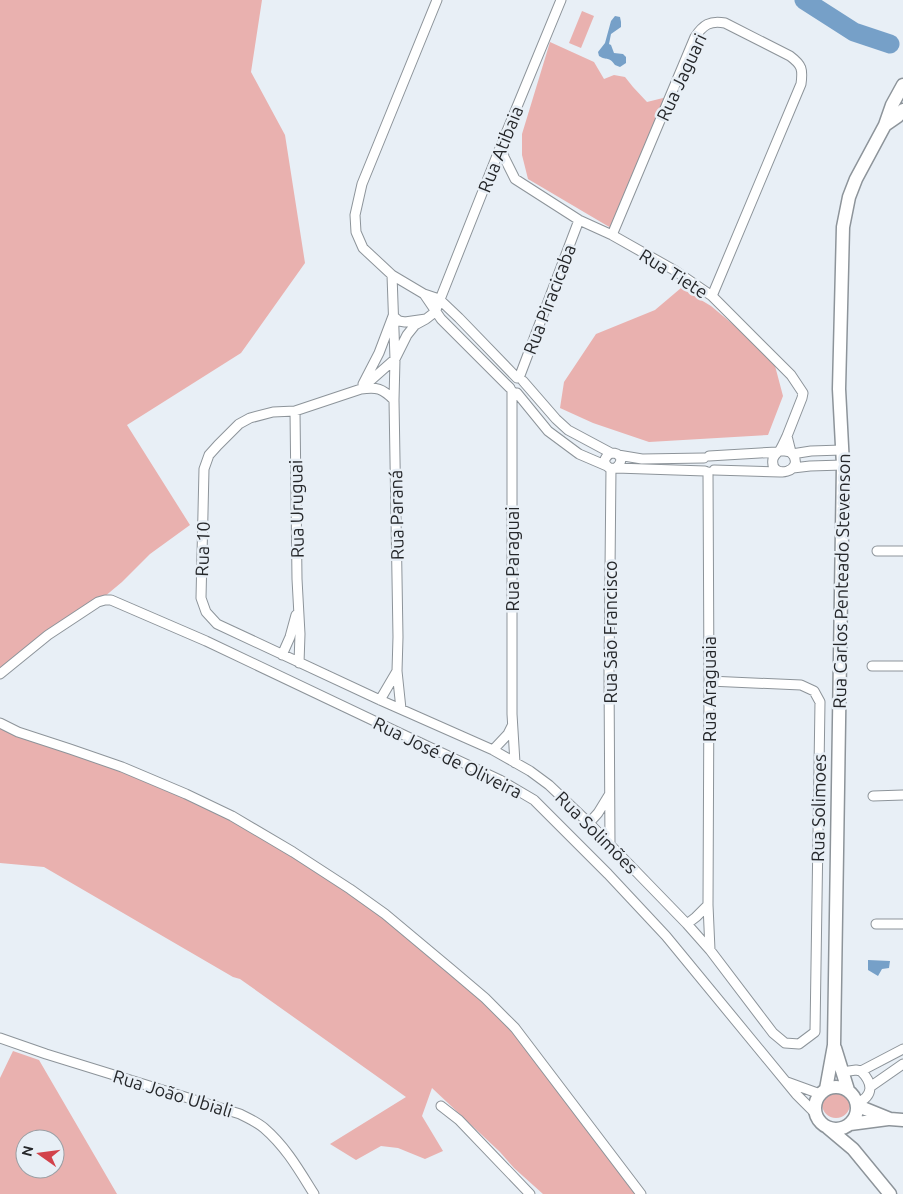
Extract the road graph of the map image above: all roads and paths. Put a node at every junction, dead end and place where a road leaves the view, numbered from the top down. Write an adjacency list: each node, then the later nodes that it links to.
1 (438, 0): 9 (street)
2 (561, 0): 6 (street, Rua Atibaia)
3 (903, 85): 5 (street, Rua Carlos Penteado Stevenson)
4 (903, 110): 5 (street, Rua Carlos Penteado Stevenson)
5 (885, 125): 23 (street, Rua Carlos Penteado Stevenson)
6 (502, 143): 7 (street, Rua Tiete); 12 (street, Rua Atibaia)
7 (579, 220): 8 (street, Rua Tiete); 17 (street, Rua Piracicaba)
8 (612, 236): 11 (street, Rua Tiete); 11 (street, Rua Jaguari)
9 (392, 275): 10 (street); 14 (street, Rua Paraná)
10 (424, 294): 12 (street); 13 (street)
11 (712, 296): 22 (street, Rua Tiete)
12 (439, 299): 13 (street, Rua Atibaia); 17 (street)
13 (435, 312): 15 (street, Rua Paraná); 19 (street)
14 (393, 316): 15 (street); 16 (street, Rua Paraná); 18 (street)
15 (426, 319): 16 (street, Rua Paraná)
16 (395, 359): 18 (street); 20 (street, Rua Paraná)
17 (520, 379): 19 (street, Rua Piracicaba); 26 (street)
18 (360, 389): 20 (street); 21 (street)
19 (513, 391): 29 (street); 47 (street, Rua Paraguai)
20 (394, 400): 41 (street, Rua Paraná)
21 (295, 411): 35 (street, Rua Uruguai); 36 (street, Rua 10)
22 (787, 436): 24 (street, Rua Tiete); 25 (street)
23 (842, 450): 25 (street); 28 (street, Rua Carlos Penteado Stevenson)
24 (778, 452): 25 (street); 27 (street); 32 (street)
25 (791, 453): 30 (street)
26 (614, 454): 27 (street); 29 (street); 29 (street)
27 (706, 457): 31 (street); 31 (street)
28 (843, 465): 30 (street); 62 (street, Rua Carlos Penteado Stevenson)
29 (611, 467): 31 (street); 50 (street, Rua São Francisco)
30 (792, 468): 32 (street)
31 (709, 471): 32 (street); 43 (street, Rua Araguaia)
32 (780, 472)
33 (877, 551): 34 (street)
34 (903, 551)
35 (298, 608): 37 (street, Rua Uruguai); 38 (street, Rua Uruguai)
36 (217, 624): 37 (street, Rua Solimões)
37 (282, 655): 38 (street, Rua Solimões)
38 (299, 663): 44 (street, Rua Solimões)
39 (872, 666): 40 (street)
40 (903, 666)
41 (397, 671): 44 (street, Rua Paraná); 45 (street, Rua Paraná)
42 (0, 674): 67 (street, Rua José de Oliveira)
43 (709, 681): 55 (street, Rua Araguaia); 60 (street, Rua Solimoes)
44 (380, 700): 45 (street, Rua Solimões)
45 (401, 709): 48 (street, Rua Solimões)
46 (0, 724): 80 (street)
47 (512, 726): 48 (street); 49 (street, Rua Paraguai)
48 (493, 750): 49 (street, Rua Solimões)
49 (515, 763): 53 (street, Rua Solimões)
50 (609, 795): 53 (street); 54 (street, Rua São Francisco)
51 (873, 796): 52 (street)
52 (903, 796)
53 (589, 823): 54 (street, Rua Solimões)
54 (610, 844): 56 (street, Rua Solimões)
55 (708, 905): 56 (street); 59 (street, Rua Araguaia)
56 (687, 924): 59 (street, Rua Solimões)
57 (876, 924): 58 (street)
58 (903, 924)
59 (710, 950): 60 (street, Rua Solimões)
60 (815, 1032)
61 (0, 1038): 78 (street, Rua João Ubiali)
62 (834, 1046): 66 (street, Rua Carlos Penteado Stevenson); 70 (street, Rua Carlos Penteado Stevenson)
63 (903, 1049): 65 (street)
64 (903, 1064): 68 (street)
65 (861, 1071): 66 (street); 68 (street)
66 (842, 1072): 69 (street, Rua Carlos Penteado Stevenson)
67 (787, 1082): 70 (street); 73 (street, Rua José de Oliveira)
68 (870, 1087): 71 (street)
69 (848, 1090): 70 (street); 71 (street)
70 (823, 1091): 73 (street)
71 (857, 1105): 74 (street); 75 (street)
72 (441, 1106): 79 (street)
73 (816, 1113): 76 (street)
74 (897, 1119): 75 (street)
75 (848, 1125): 76 (street); 77 (street)
76 (828, 1128): 77 (street)
77 (853, 1149): 81 (street)
78 (314, 1194)
79 (530, 1194)
80 (641, 1194)
81 (890, 1194)

